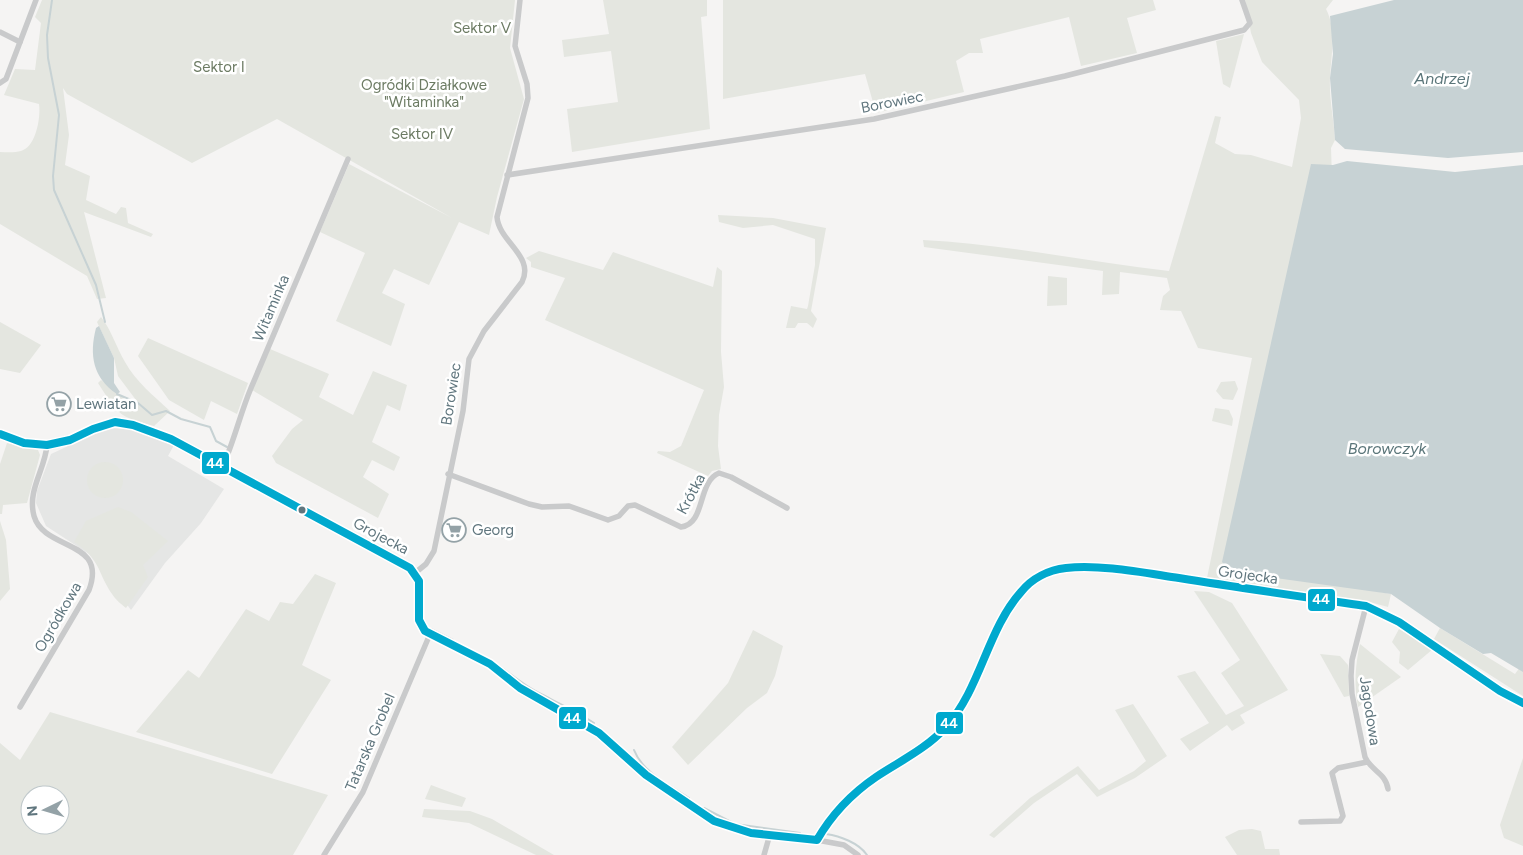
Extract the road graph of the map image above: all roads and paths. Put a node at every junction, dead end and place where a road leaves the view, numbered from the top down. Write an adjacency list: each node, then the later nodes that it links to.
1 (36, 0): 5 (street)
2 (520, 0): 8 (street, Borowiec)
3 (1242, 0): 8 (street, Borowiec)
4 (0, 32): 5 (street)
5 (20, 42): 6 (street)
6 (1, 83)
7 (348, 159): 11 (street, Witaminka)
8 (507, 175): 12 (street, Borowiec)
9 (0, 434): 10 (street, Grojecka)
10 (47, 445): 11 (street, Grojecka); 18 (street, Ogródkowa)
11 (222, 468): 14 (street, Grojecka)
12 (448, 474): 13 (street, Krótka); 14 (street, Borowiec)
13 (787, 508)
14 (416, 573): 16 (street, Grojecka)
15 (1366, 606): 17 (street, Grojecka); 19 (street, Jagodowa); 23 (street, Grojecka)
16 (430, 634): 22 (street); 24 (street, Tatarska Grobel)
17 (1523, 703)
18 (20, 707)
19 (1367, 762): 20 (street, Jagodowa); 21 (street, Jagodowa)
20 (1388, 789)
21 (1301, 822)
22 (770, 834): 23 (street); 25 (street)
23 (817, 840): 26 (street)
24 (324, 855)
25 (764, 855)
26 (858, 855)

